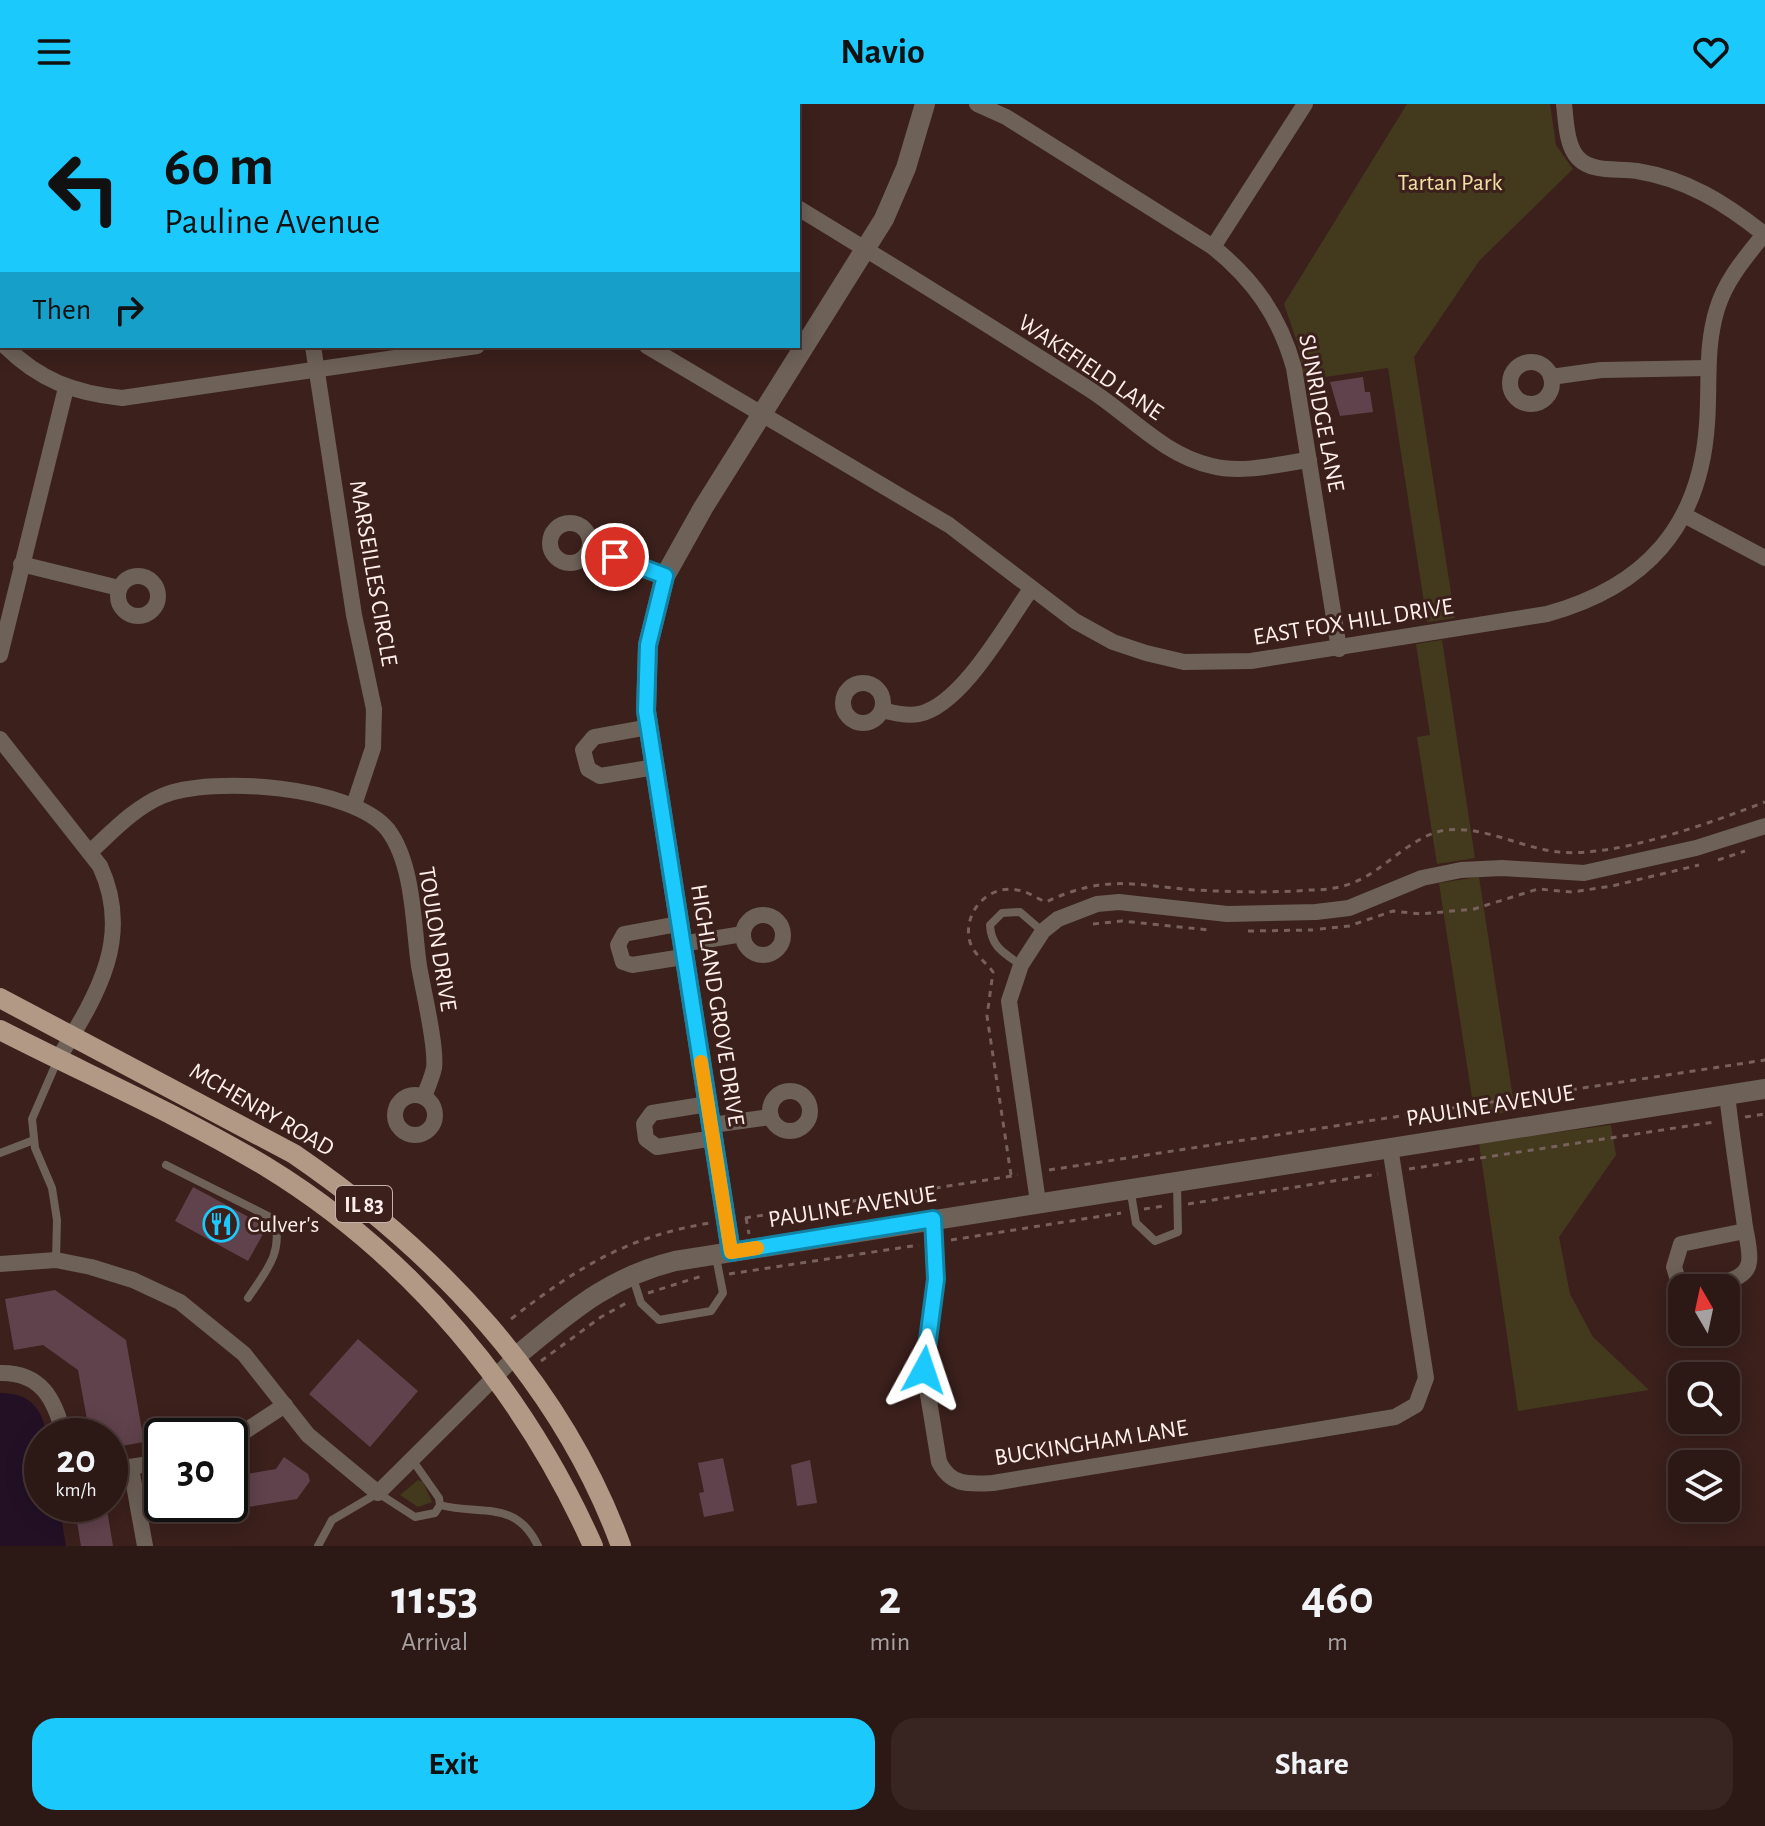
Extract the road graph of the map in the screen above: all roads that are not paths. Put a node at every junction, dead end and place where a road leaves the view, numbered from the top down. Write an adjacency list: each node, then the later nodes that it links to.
1 (925, 104): 8 (street, HIGHLAND GROVE DRIVE)
2 (977, 104): 7 (street, SUNRIDGE LANE)
3 (1305, 104): 7 (street)
4 (1564, 104): 6 (street)
5 (800, 209): 8 (street, WAKEFIELD LANE)
6 (1765, 233): 13 (street, EAST FOX HILL DRIVE)
7 (1213, 247): 18 (street, SUNRIDGE LANE)
8 (864, 248): 17 (street, HIGHLAND GROVE DRIVE); 18 (street, WAKEFIELD LANE)
9 (7, 348): 16 (street)
10 (313, 348): 14 (street, MARSEILLES CIRCLE)
11 (464, 348): 14 (street)
12 (651, 348): 17 (street, EAST FOX HILL DRIVE)
13 (1707, 368): 15 (street); 19 (street, EAST FOX HILL DRIVE)
14 (316, 370): 16 (street); 32 (street, MARSEILLES CIRCLE)
15 (1551, 377)
16 (66, 388): 22 (street)
17 (762, 411): 23 (street, HIGHLAND GROVE DRIVE); 25 (street, EAST FOX HILL DRIVE)
18 (1309, 460): 26 (street, SUNRIDGE LANE)
19 (1684, 515): 21 (street); 26 (street, EAST FOX HILL DRIVE)
20 (590, 548): 23 (street)
21 (1765, 558)
22 (21, 564): 24 (street); 27 (street)
23 (665, 576): 29 (street, HIGHLAND GROVE DRIVE)
24 (119, 588)
25 (1031, 589): 26 (street, EAST FOX HILL DRIVE); 28 (street)
26 (1339, 649)
27 (0, 655)
28 (882, 710)
29 (649, 727): 31 (street, HIGHLAND GROVE DRIVE); 31 (street)
30 (0, 739): 34 (street)
31 (655, 767): 37 (street, HIGHLAND GROVE DRIVE)
32 (354, 805): 34 (street, TOULON DRIVE); 45 (street, TOULON DRIVE)
33 (1765, 826): 35 (street)
34 (90, 852): 41 (street)
35 (1043, 931): 38 (street); 38 (lane)
36 (743, 934): 37 (street)
37 (681, 941): 46 (street, HIGHLAND GROVE DRIVE)
38 (1021, 965): 55 (street)
39 (0, 998): 41 (main road, MCHENRY ROAD / IL 83)
40 (0, 1030): 42 (main road, MCHENRY ROAD / IL 83)
41 (72, 1035): 42 (street); 63 (main road, MCHENRY ROAD / IL 83)
42 (58, 1059): 49 (lane); 65 (main road, MCHENRY ROAD / IL 83)
43 (1765, 1089): 44 (street, PAULINE AVENUE)
44 (1727, 1095): 50 (street, PAULINE AVENUE); 57 (street)
45 (424, 1097)
46 (708, 1104): 48 (street, HIGHLAND GROVE DRIVE); 48 (street)
47 (770, 1117): 48 (street)
48 (713, 1132): 58 (street, HIGHLAND GROVE DRIVE)
49 (34, 1140): 51 (lane); 59 (lane)
50 (1390, 1147): 53 (street, PAULINE AVENUE); 56 (street, BUCKINGHAM LANE)
51 (0, 1153)
52 (166, 1165): 62 (lane)
53 (1176, 1180): 54 (street, PAULINE AVENUE); 54 (lane)
54 (1130, 1188): 55 (street, PAULINE AVENUE)
55 (1038, 1202): 56 (street, PAULINE AVENUE)
56 (933, 1219): 58 (street, PAULINE AVENUE)
57 (1745, 1231): 57 (street)
58 (724, 1253): 61 (street, PAULINE AVENUE); 61 (lane)
59 (56, 1260): 60 (street); 66 (street)
60 (0, 1264)
61 (631, 1274): 63 (street, PAULINE AVENUE)
62 (248, 1298)
63 (514, 1358): 65 (street); 79 (main road, MCHENRY ROAD / IL 83)
64 (0, 1373): 67 (street)
65 (493, 1376): 69 (street); 78 (main road, MCHENRY ROAD / IL 83)
66 (285, 1405): 68 (street); 73 (street)
67 (57, 1418)
68 (248, 1429)
69 (413, 1461): 73 (street); 74 (lane)
70 (144, 1465): 72 (street)
71 (128, 1468): 72 (street)
72 (131, 1468): 75 (street)
73 (378, 1493): 74 (lane); 76 (lane)
74 (440, 1505): 77 (lane)
75 (145, 1546)
76 (318, 1546)
77 (538, 1546)
78 (593, 1546)
79 (621, 1546)

